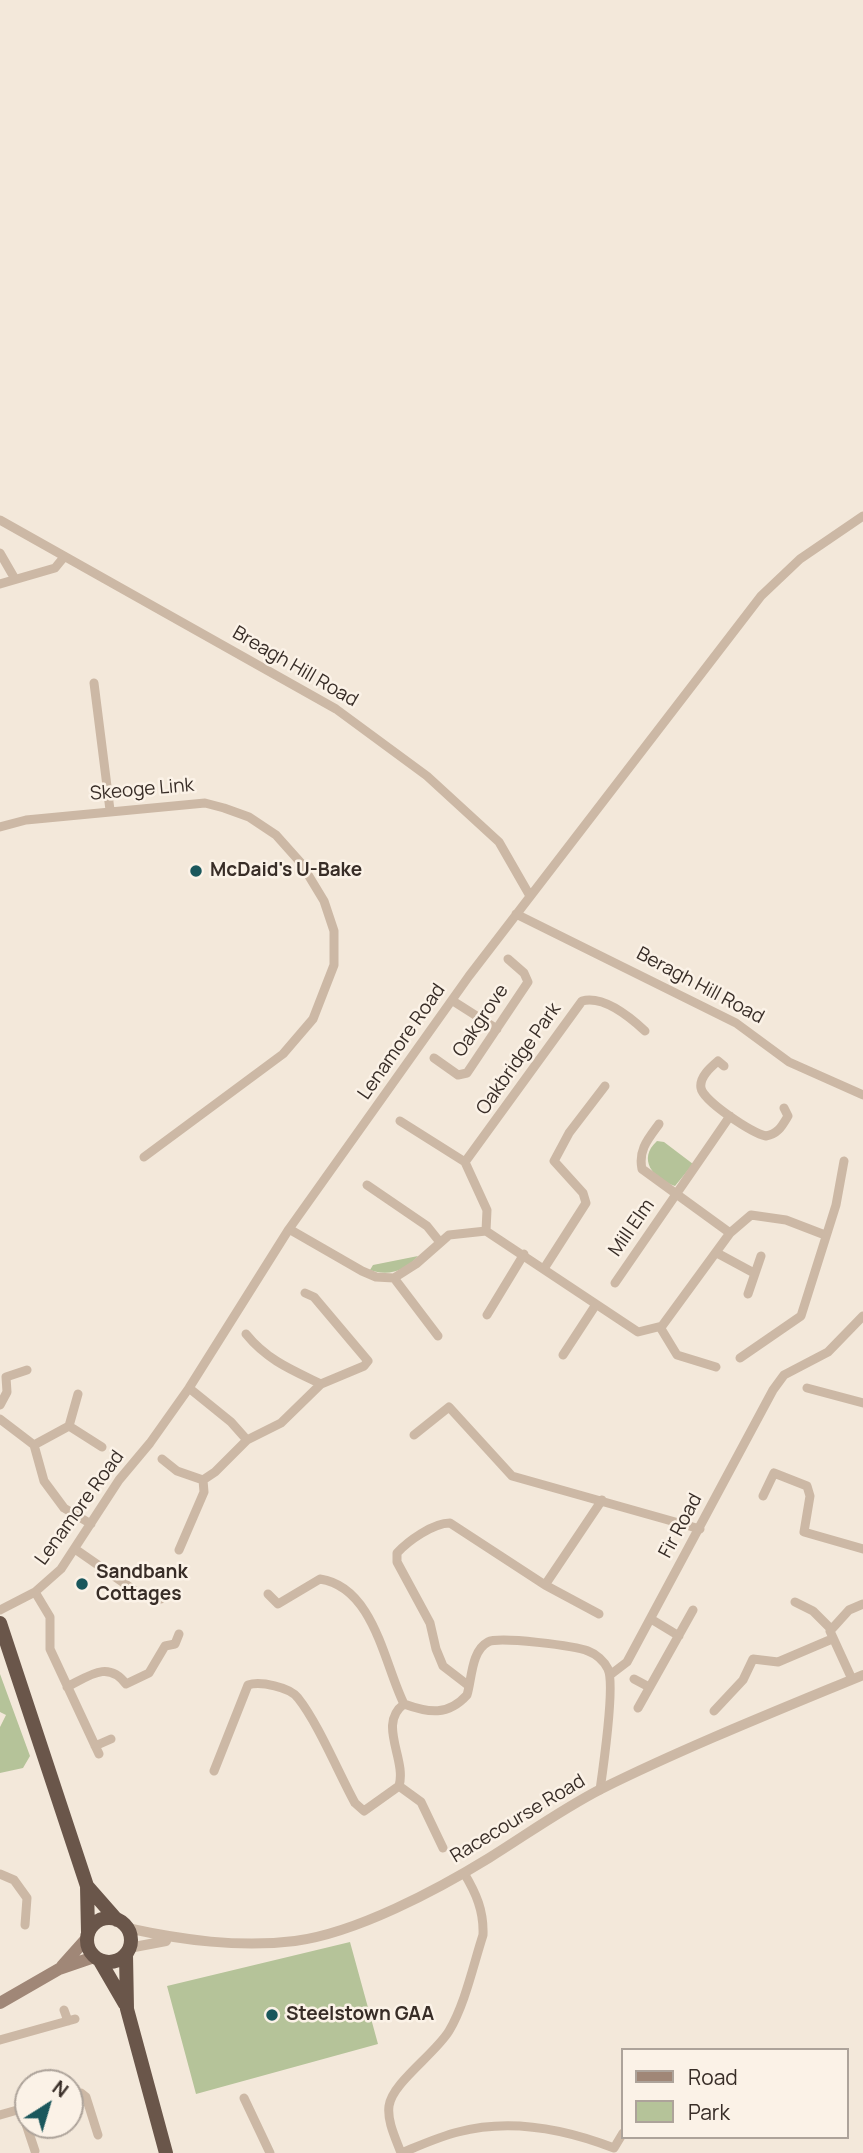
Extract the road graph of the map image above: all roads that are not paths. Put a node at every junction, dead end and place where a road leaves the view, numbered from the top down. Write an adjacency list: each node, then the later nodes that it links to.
1 (863, 516): 10 (street, Lenamore Road)
2 (0, 520): 4 (street, Breagh Hill Road)
3 (0, 553): 5 (street)
4 (64, 557): 5 (street); 10 (street, Breagh Hill Road)
5 (15, 579): 6 (street)
6 (0, 584)
7 (94, 683): 8 (street)
8 (110, 810): 9 (street, Skeoge Link); 24 (street, Skeoge Link)
9 (0, 827)
10 (530, 896): 11 (street, Lenamore Road)
11 (516, 914): 13 (street, Lenamore Road); 19 (street, Beragh Hill Road)
12 (508, 960): 14 (street, Oakgrove)
13 (453, 1000): 14 (street); 29 (street, Lenamore Road)
14 (497, 1028): 16 (street, Oakgrove)
15 (645, 1031): 25 (street, Oakbridge Park)
16 (434, 1058)
17 (724, 1066): 21 (street)
18 (605, 1087): 37 (street)
19 (863, 1095)
20 (784, 1108): 21 (street)
21 (730, 1116): 28 (street, Mill Elm)
22 (400, 1121): 25 (street)
23 (660, 1124): 28 (street, Mill Elm)
24 (144, 1157)
25 (465, 1161): 30 (street)
26 (844, 1161): 32 (street)
27 (367, 1185): 33 (street)
28 (677, 1194): 31 (street, Mill Elm); 40 (street, Mill Elm)
29 (289, 1229): 39 (street); 54 (street, Lenamore Road)
30 (486, 1231): 33 (street); 35 (street)
31 (730, 1233): 32 (street); 34 (street)
32 (825, 1235): 50 (street)
33 (439, 1241): 39 (street)
34 (716, 1253): 38 (street); 46 (street)
35 (524, 1254): 37 (street); 44 (street)
36 (761, 1256): 38 (street)
37 (545, 1267): 43 (street)
38 (754, 1273): 42 (street)
39 (394, 1278): 48 (street)
40 (615, 1283)
41 (305, 1293): 53 (street)
42 (748, 1294)
43 (595, 1306): 46 (street); 49 (street)
44 (487, 1315)
45 (863, 1316): 70 (street, Fir Road)
46 (660, 1327): 51 (street)
47 (246, 1334): 53 (street)
48 (438, 1336)
49 (563, 1355)
50 (740, 1358)
51 (716, 1367)
52 (27, 1370): 58 (street)
53 (321, 1384): 62 (street)
54 (189, 1388): 62 (street); 69 (street, Lenamore Road)
55 (807, 1388): 57 (street)
56 (78, 1394): 60 (street)
57 (863, 1403)
58 (0, 1405)
59 (0, 1419): 63 (street)
60 (69, 1426): 63 (street); 64 (street)
61 (414, 1435): 68 (street)
62 (247, 1440): 66 (street)
63 (34, 1445): 69 (street)
64 (102, 1447)
65 (162, 1459): 66 (street)
66 (203, 1480): 73 (street)
67 (763, 1496): 72 (street)
68 (602, 1500): 70 (street); 74 (street)
69 (91, 1524): 71 (street, Lenamore Road)
70 (700, 1529): 83 (street, Fir Road)
71 (75, 1549): 75 (street, Lenamore Road); 77 (street)
72 (863, 1549)
73 (179, 1550)
74 (545, 1585): 82 (street); 91 (street)
75 (35, 1592): 80 (street, Lenamore Road); 92 (street)
76 (268, 1594): 94 (street)
77 (161, 1599)
78 (793, 1601): 86 (street)
79 (863, 1604): 86 (street)
80 (0, 1610)
81 (693, 1610): 87 (street)
82 (599, 1614)
83 (651, 1619): 87 (street); 88 (street, Fir Road)
84 (0, 1623): 104 (highway)
85 (179, 1634): 92 (street)
86 (831, 1634): 89 (street); 96 (street)
87 (679, 1636): 93 (street)
88 (610, 1675): 91 (street); 100 (street)
89 (857, 1677): 100 (street, Racecourse Road)
90 (634, 1679): 93 (street)
91 (469, 1686): 94 (street)
92 (67, 1687): 97 (street)
93 (649, 1687): 95 (street)
94 (404, 1704): 99 (street)
95 (638, 1708)
96 (714, 1711)
97 (111, 1739)
98 (214, 1772): 99 (street)
99 (400, 1786): 101 (street)
100 (600, 1790): 102 (street, Racecourse Road)
101 (443, 1848)
102 (464, 1873): 108 (street, Racecourse Road); 120 (street)
103 (0, 1874): 106 (street)
104 (87, 1886): 105 (highway); 107 (highway)
105 (122, 1924): 107 (highway); 108 (street, Racecourse Road); 109 (highway)
106 (25, 1925)
107 (88, 1935): 110 (highway); 111 (main road)
108 (179, 1939): 109 (street, Racecourse Road)
109 (127, 1951): 110 (highway); 113 (highway)
110 (97, 1959): 111 (main road); 113 (highway)
111 (59, 1969): 112 (main road)
112 (0, 2003)
113 (127, 2009): 121 (highway)
114 (64, 2010): 115 (street)
115 (0, 2040)
116 (84, 2096): 118 (street)
117 (244, 2098): 122 (street)
118 (98, 2135)
119 (622, 2135): 120 (street)
120 (613, 2150)
121 (166, 2153)
122 (270, 2153)

